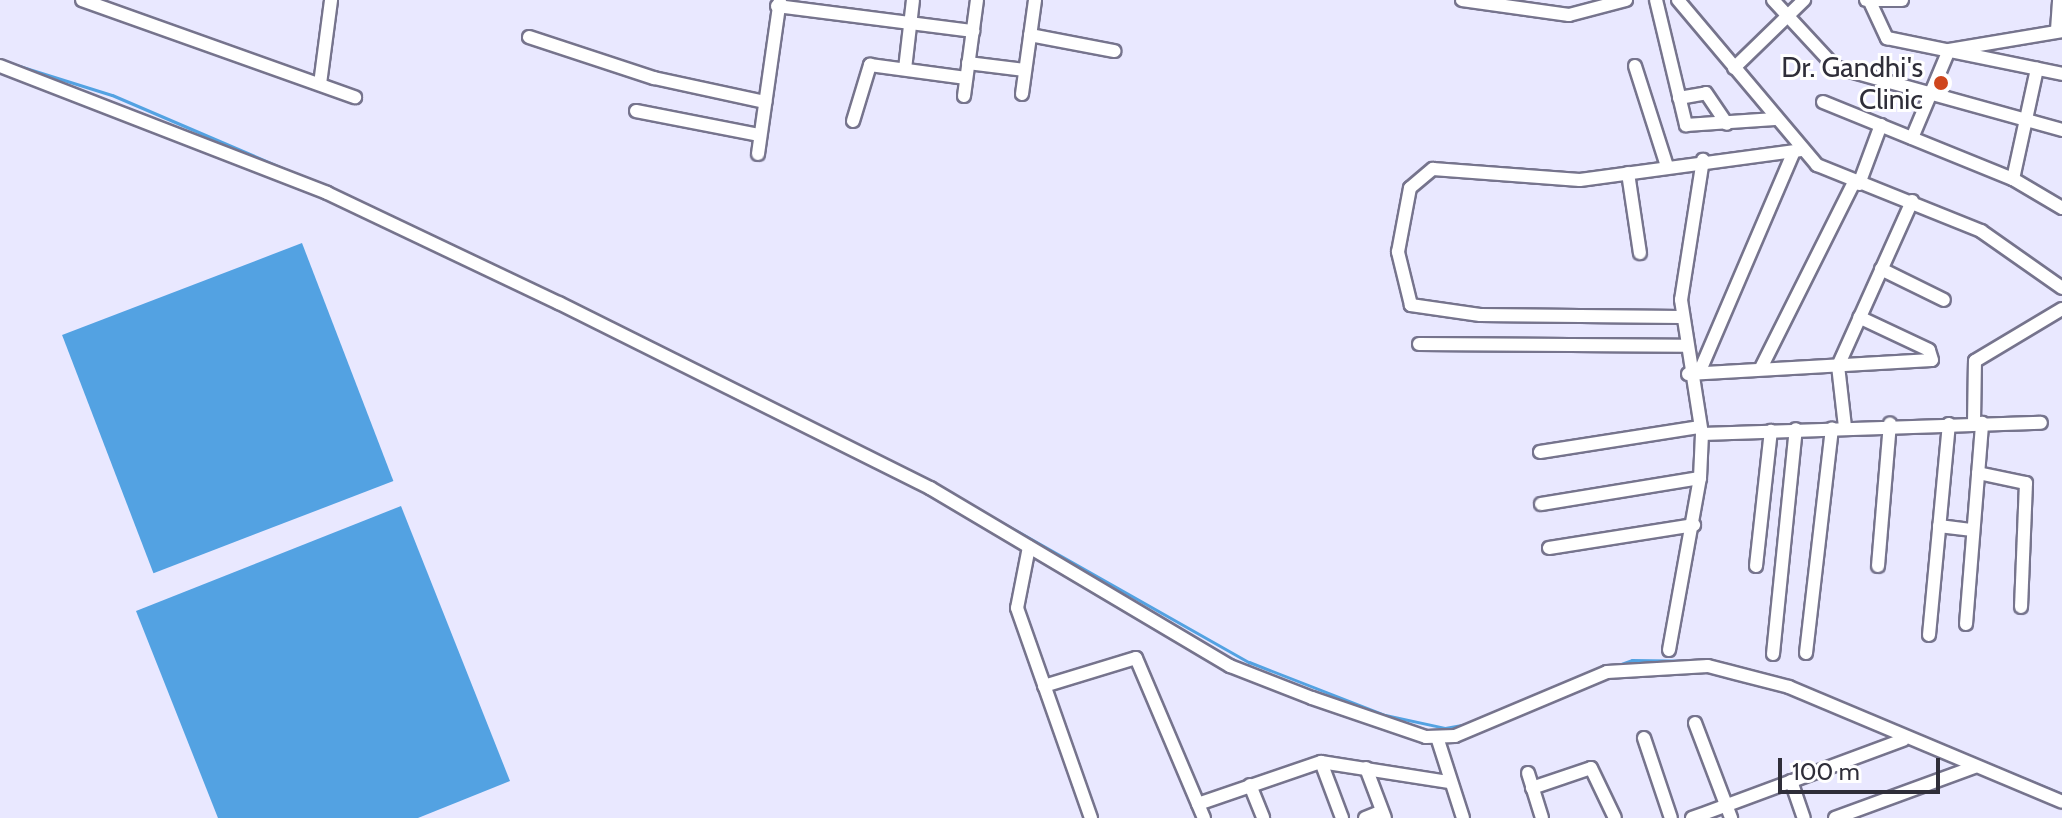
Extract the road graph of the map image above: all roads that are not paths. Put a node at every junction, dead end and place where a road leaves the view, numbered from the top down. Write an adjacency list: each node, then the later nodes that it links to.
1 (82, 0): 36 (street)
2 (331, 0): 36 (street)
3 (913, 0): 20 (street)
4 (977, 0): 21 (street)
5 (1035, 0): 23 (street)
6 (1462, 0): 15 (street)
7 (1564, 0): 18 (street)
8 (1626, 0): 18 (street)
9 (1656, 0): 40 (street)
10 (1678, 0): 30 (street)
11 (1773, 0): 19 (street)
12 (1804, 0): 19 (street)
13 (1902, 0): 16 (street)
14 (2059, 0): 22 (street)
15 (1485, 2): 18 (street)
16 (1868, 2): 25 (street)
17 (779, 3): 20 (street); 42 (street)
18 (1569, 15)
19 (1787, 16): 30 (street); 41 (street)
20 (910, 23): 21 (street); 31 (street)
21 (973, 31): 27 (street)
22 (2060, 31): 25 (street)
23 (1030, 35): 26 (street); 33 (street)
24 (529, 37): 42 (street)
25 (1949, 50): 32 (street); 41 (street)
26 (1114, 51)
27 (968, 63): 33 (street); 35 (street)
28 (0, 66): 89 (street)
29 (1635, 66): 56 (street)
30 (1734, 68): 45 (street)
31 (905, 69): 35 (street); 46 (street)
32 (2037, 69): 34 (street); 49 (street)
33 (1025, 70): 37 (street)
34 (2062, 74)
35 (966, 78): 38 (street)
36 (320, 84): 39 (street)
37 (1022, 94)
38 (964, 96)
39 (355, 97)
40 (1679, 98): 47 (street); 47 (street)
41 (1927, 98): 49 (street); 52 (street)
42 (765, 102): 51 (street)
43 (1823, 102): 48 (street)
44 (636, 111): 51 (street)
45 (1775, 119): 47 (street); 53 (street)
46 (853, 121)
47 (1727, 124)
48 (1881, 125): 52 (street); 59 (street)
49 (2028, 126): 50 (street); 58 (street)
50 (2062, 130)
51 (760, 135): 54 (street)
52 (1912, 138): 58 (street)
53 (1798, 150): 55 (street); 59 (street); 73 (street)
54 (758, 154)
55 (1703, 160): 56 (street); 67 (street)
56 (1667, 166): 57 (street)
57 (1628, 173): 62 (street); 67 (street)
58 (2013, 179): 61 (street)
59 (1856, 183): 60 (street); 72 (street)
60 (1912, 201): 63 (street); 64 (street)
61 (2062, 208)
62 (1640, 253)
63 (1881, 269): 65 (street); 68 (street)
64 (2062, 288)
65 (1944, 300)
66 (2062, 309): 74 (street)
67 (1681, 317): 70 (street)
68 (1859, 317): 71 (street); 71 (street)
69 (1419, 344): 70 (street)
70 (1684, 346): 73 (street)
71 (1838, 366): 72 (street); 78 (street)
72 (1761, 368): 73 (street)
73 (1693, 373): 80 (street)
74 (1978, 423): 75 (street); 77 (street); 83 (street)
75 (2041, 423)
76 (1890, 424): 77 (street); 78 (street); 92 (street)
77 (1949, 424): 87 (street)
78 (1838, 428): 79 (street); 97 (street)
79 (1796, 429): 81 (street); 98 (street)
80 (1701, 430): 81 (street); 82 (street); 84 (street)
81 (1771, 431): 91 (street)
82 (1540, 452)
83 (1978, 473): 88 (street); 93 (street)
84 (1700, 478): 85 (street); 86 (street)
85 (1541, 504)
86 (1694, 525): 90 (street); 96 (street)
87 (1939, 526): 88 (street); 95 (street)
88 (1973, 530): 94 (street)
89 (1029, 547): 99 (street); 101 (street)
90 (1549, 548)
91 (1756, 566)
92 (1878, 566)
93 (2021, 607)
94 (1966, 624)
95 (1929, 635)
96 (1669, 650)
97 (1806, 653)
98 (1773, 654)
99 (1044, 686): 113 (street); 116 (street)
100 (1695, 723): 114 (street)
101 (1437, 737): 103 (street); 109 (street)
102 (1644, 738): 124 (street)
103 (1903, 740): 105 (street); 108 (street)
104 (1321, 762): 106 (street); 110 (street); 119 (street)
105 (1974, 767): 112 (street); 127 (street)
106 (1366, 768): 109 (street); 115 (street)
107 (1528, 773): 111 (street)
108 (1791, 781): 114 (street); 126 (street)
109 (1449, 782): 121 (street)
110 (1250, 785): 113 (street); 118 (street)
111 (1532, 788): 122 (street); 123 (street)
112 (2062, 802)
113 (1198, 804): 117 (street)
114 (1728, 812): 125 (street)
115 (1384, 814): 120 (street)
116 (1091, 818)
117 (1204, 818)
118 (1263, 818)
119 (1342, 818)
120 (1365, 818)
121 (1463, 818)
122 (1542, 818)
123 (1615, 818)
124 (1671, 818)
125 (1692, 818)
126 (1804, 818)
127 (1835, 818)

